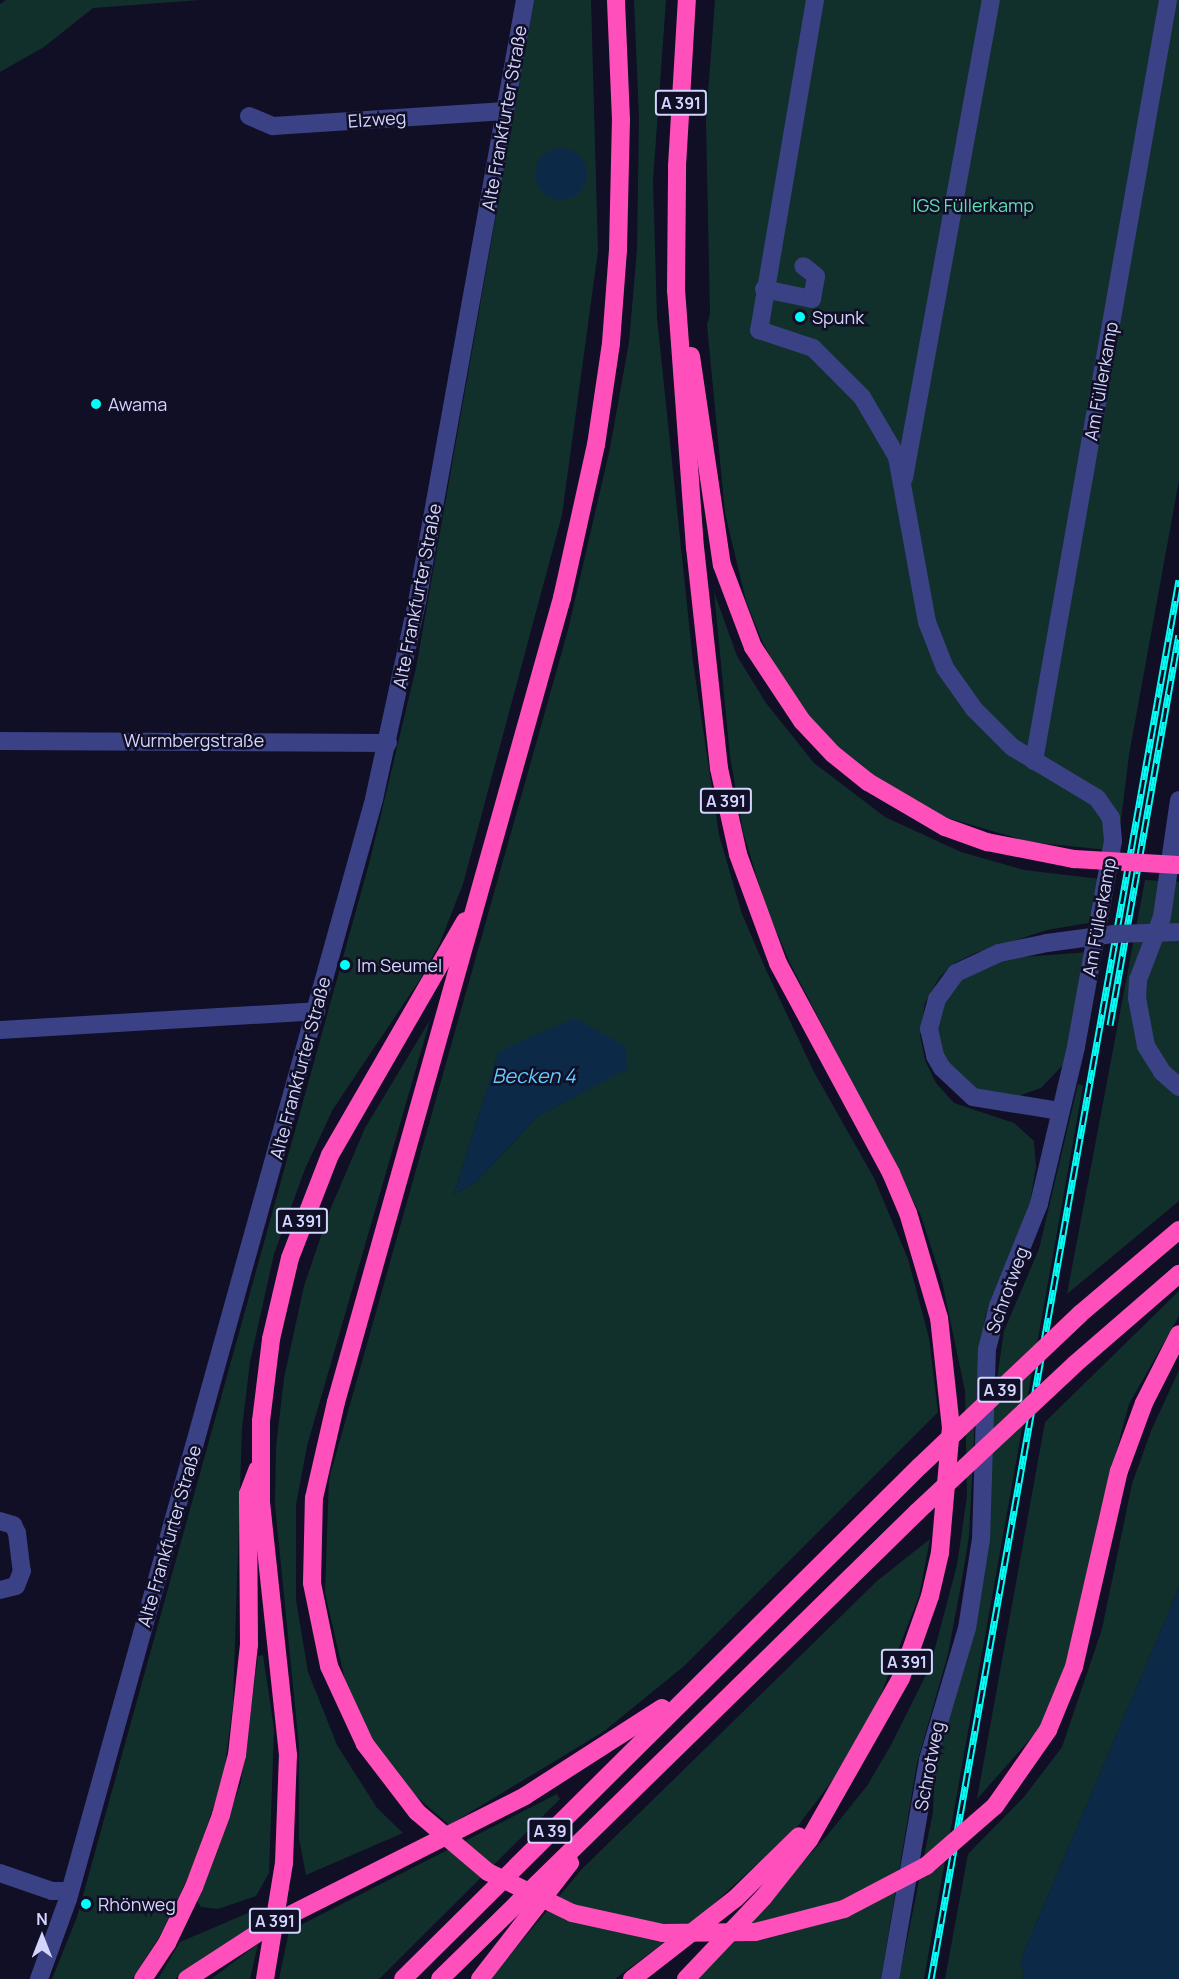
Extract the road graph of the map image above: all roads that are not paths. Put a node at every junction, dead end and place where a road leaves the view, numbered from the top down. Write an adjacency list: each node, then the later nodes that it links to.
1 (525, 0): 7 (street, Alte Frankfurter Straße)
2 (616, 0): 17 (highway, A 391)
3 (687, 0): 9 (highway, A 391)
4 (815, 0): 11 (street, Am Füllerkamp)
5 (991, 0): 12 (street, Am Füllerkamp)
6 (1168, 0): 15 (street, Am Füllerkamp)
7 (506, 111): 8 (street, Elzweg); 14 (street, Alte Frankfurter Straße)
8 (249, 117)
9 (677, 207): 18 (highway, bridge); 31 (highway, A 391)
10 (803, 266): 11 (street)
11 (764, 289): 12 (street, Am Füllerkamp)
12 (903, 479): 15 (street, Am Füllerkamp)
13 (0, 741): 14 (street, Wurmbergstraße)
14 (387, 743): 20 (street, Alte Frankfurter Straße)
15 (1034, 761): 23 (street, Am Füllerkamp)
16 (1179, 800): 22 (street)
17 (492, 859): 26 (highway, bridge); 27 (highway, A 391)
18 (1179, 865)
19 (1179, 932): 23 (street, bridge)
20 (316, 1011): 21 (street); 34 (street, Alte Frankfurter Straße)
21 (0, 1030)
22 (1179, 1087)
23 (1059, 1111): 44 (street, Schrotweg)
24 (1179, 1230): 30 (highway, A 39, bridge)
25 (1179, 1274): 32 (highway, A 39, bridge)
26 (1179, 1334)
27 (260, 1463): 36 (highway); 38 (highway, A 391, bridge)
28 (0, 1521): 29 (street)
29 (0, 1590)
30 (698, 1683): 37 (highway); 39 (highway, A 39)
31 (832, 1796): 42 (highway, A 391); 43 (highway)
32 (619, 1801): 40 (highway, A 39); 41 (highway)
33 (0, 1873): 34 (street)
34 (69, 1892): 35 (street, Alte Frankfurter Straße)
35 (39, 1979)
36 (143, 1979)
37 (187, 1979)
38 (264, 1979)
39 (403, 1979)
40 (440, 1979)
41 (480, 1979)
42 (632, 1979)
43 (686, 1979)
44 (890, 1979)

